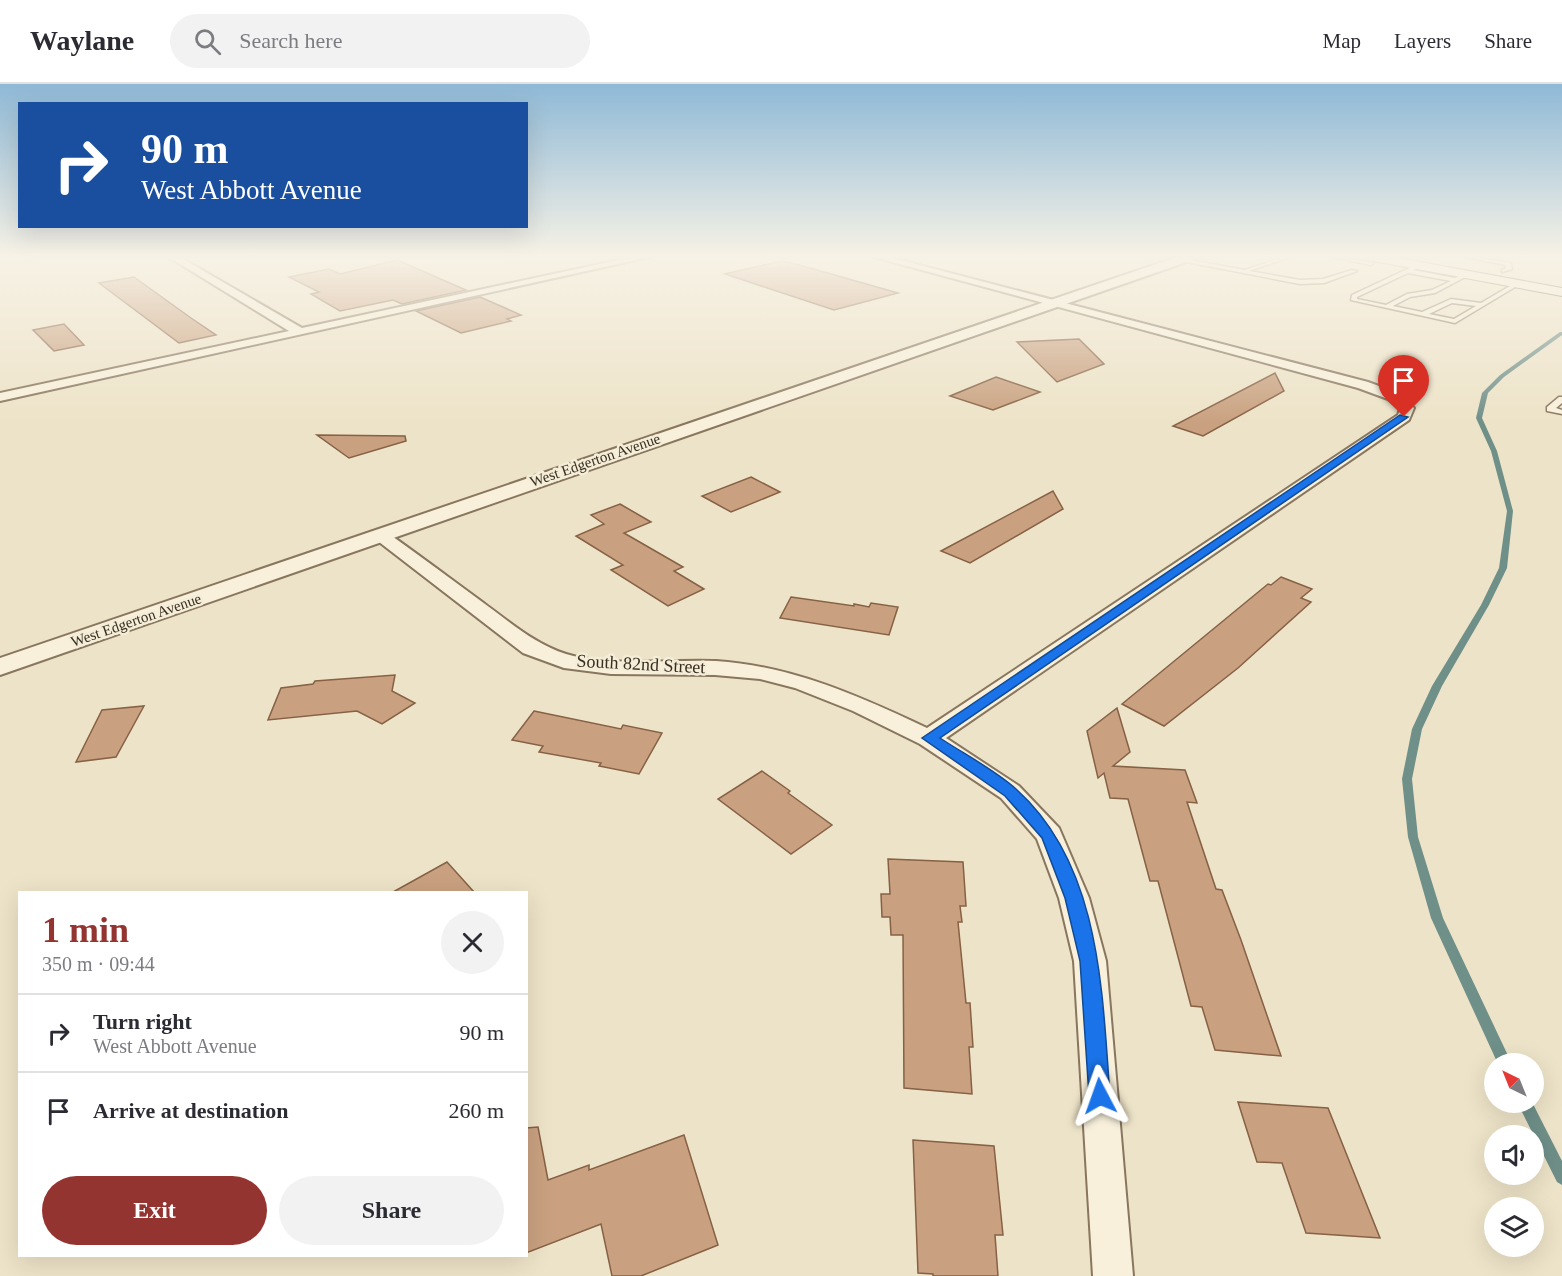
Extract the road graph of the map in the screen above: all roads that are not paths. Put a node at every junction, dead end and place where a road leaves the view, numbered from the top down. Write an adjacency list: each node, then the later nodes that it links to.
1 (266, 312): 9 (street)
2 (392, 312): 9 (street)
3 (1023, 312): 13 (street, West Edgerton Avenue)
4 (1081, 312): 15 (street)
5 (1411, 312): 8 (lane)
6 (1428, 312): 8 (lane)
7 (1471, 312): 8 (lane)
8 (1423, 314)
9 (300, 332): 10 (street)
10 (0, 397)
11 (1562, 399): 12 (lane)
12 (1562, 412)
13 (379, 535): 14 (street, West Edgerton Avenue); 15 (street, South 82nd Street)
14 (0, 667)
15 (929, 738): 16 (street, South 82nd Street)
16 (1113, 1276)

